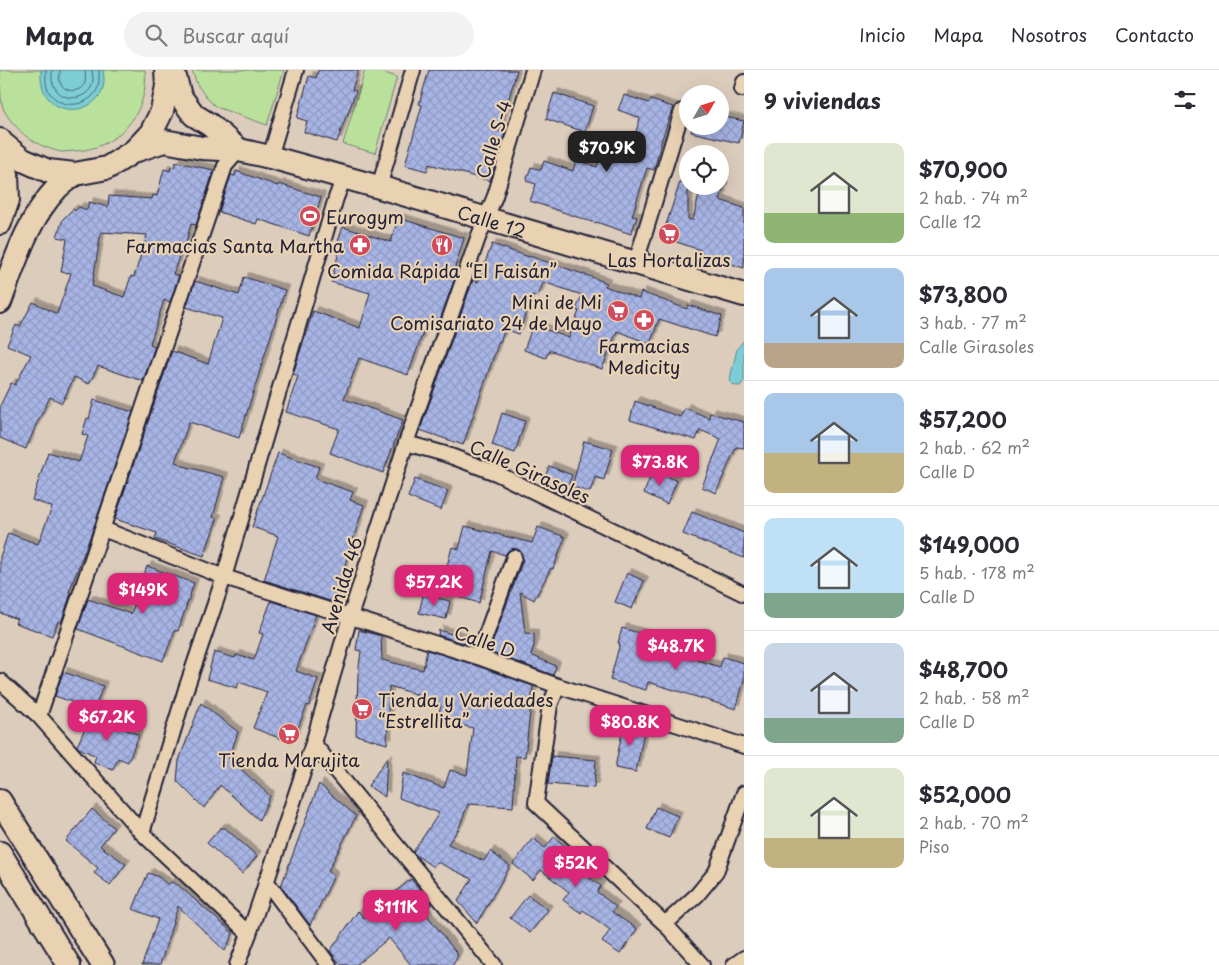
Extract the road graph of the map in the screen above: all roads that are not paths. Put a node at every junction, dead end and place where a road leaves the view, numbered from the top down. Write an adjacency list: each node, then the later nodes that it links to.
1 (166, 70): 9 (main road)
2 (170, 70): 8 (main road, Calle 12)
3 (296, 70): 11 (street)
4 (413, 70): 14 (street)
5 (533, 70): 15 (street, Calle S-4)
6 (679, 121): 17 (street)
7 (0, 140): 12 (main road)
8 (238, 150): 9 (main road, Calle 12); 11 (main road, Calle 12); 21 (street)
9 (134, 151): 12 (main road)
10 (0, 156): 16 (main road)
11 (270, 157): 13 (main road, Calle 12)
12 (75, 174): 19 (main road)
13 (344, 177): 14 (main road, Calle 12); 23 (street)
14 (379, 186): 15 (main road, Calle 12)
15 (486, 219): 17 (main road, Calle 12); 20 (street, Avenida 46)
16 (0, 223)
17 (636, 262): 18 (main road, Calle 12)
18 (744, 295)
19 (0, 302)
20 (406, 442): 24 (street, Calle Girasoles); 25 (street, Avenida 46)
21 (103, 529): 23 (street, Calle D); 29 (street)
22 (514, 557): 26 (street)
23 (224, 577): 25 (street, Calle D); 34 (street)
24 (744, 594)
25 (350, 617): 26 (street, Calle D); 30 (street, Avenida 46)
26 (478, 657): 28 (street, Calle D)
27 (0, 680): 29 (street)
28 (558, 686): 31 (street, Calle D); 37 (street)
29 (39, 716): 34 (street)
30 (313, 743): 36 (street, Avenida 46); 44 (street)
31 (744, 746)
32 (744, 792): 37 (street)
33 (0, 801): 41 (main road)
34 (142, 833): 38 (street)
35 (0, 853): 40 (main road)
36 (266, 881): 38 (street, Avenida 46); 43 (street)
37 (665, 924): 45 (street)
38 (249, 934): 42 (street, Avenida 46)
39 (744, 958): 46 (street)
40 (70, 965)
41 (103, 965)
42 (237, 965)
43 (329, 965)
44 (494, 965)
45 (702, 965)
46 (734, 965)

